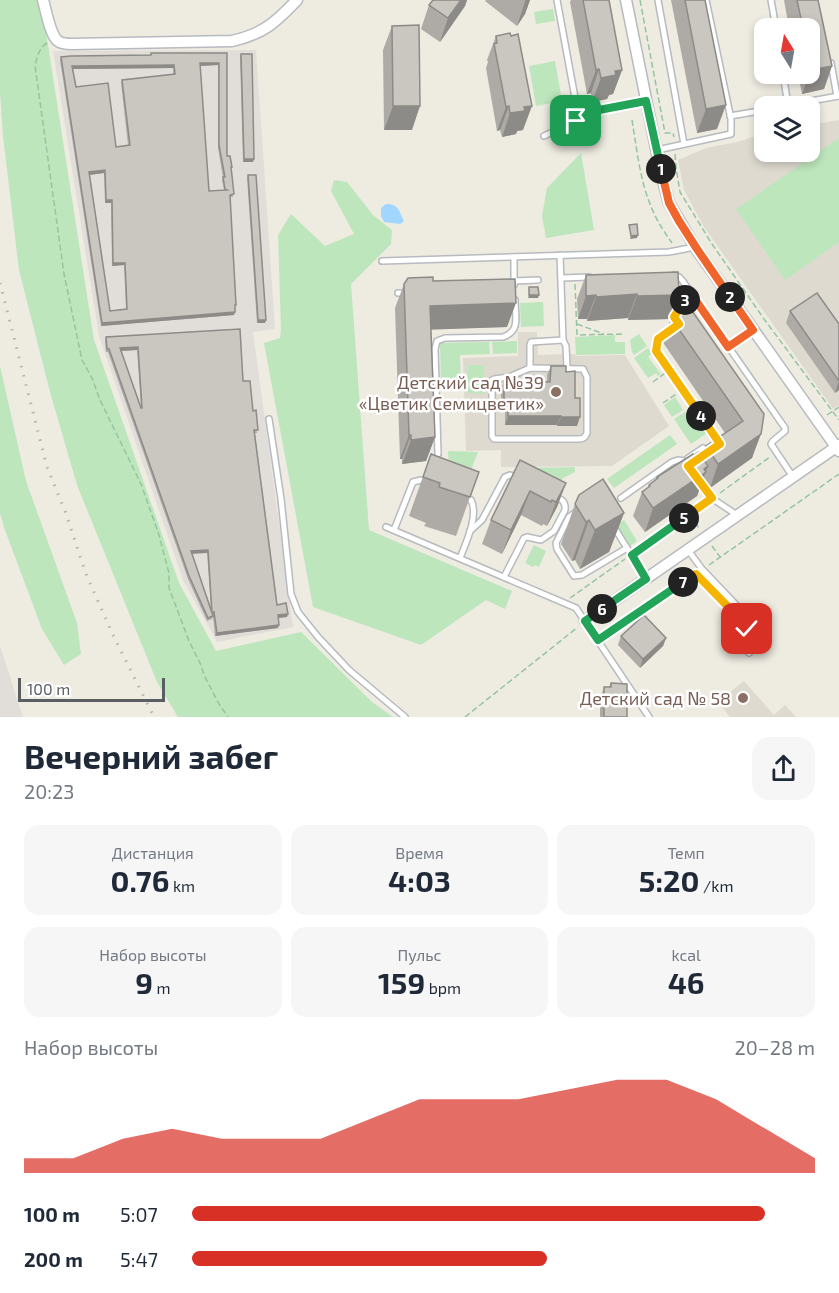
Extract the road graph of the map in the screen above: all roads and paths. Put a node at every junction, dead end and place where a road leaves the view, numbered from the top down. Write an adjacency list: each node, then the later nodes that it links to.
1 (43, 0): 10 (street)
2 (297, 0): 10 (street)
3 (557, 0): 16 (lane)
4 (626, 0): 14 (street)
5 (640, 0): 21 (path)
6 (658, 0): 20 (lane)
7 (706, 0): 17 (lane)
8 (771, 0): 9 (lane)
9 (774, 18)
10 (57, 41): 95 (path)
11 (828, 53): 12 (lane)
12 (838, 96): 13 (lane)
13 (820, 99)
14 (646, 101): 16 (lane); 22 (street)
15 (754, 112): 17 (lane)
16 (578, 114): 19 (lane)
17 (730, 116): 20 (lane)
18 (632, 120): 23 (path)
19 (544, 136)
20 (684, 144): 21 (lane)
21 (675, 146): 22 (lane); 52 (path)
22 (657, 150): 24 (street)
23 (674, 246)
24 (695, 247): 25 (lane); 39 (street)
25 (560, 255): 26 (lane); 31 (lane)
26 (513, 257): 27 (lane); 33 (lane)
27 (382, 261)
28 (669, 274): 35 (lane)
29 (598, 276): 30 (lane)
30 (575, 277): 31 (lane); 38 (path)
31 (561, 278): 43 (lane)
32 (538, 280): 33 (lane)
33 (514, 281): 59 (lane)
34 (409, 292): 36 (lane)
35 (690, 292): 37 (path); 44 (lane)
36 (398, 293)
37 (674, 317)
38 (576, 324): 42 (path); 42 (path)
39 (753, 330): 44 (lane); 58 (street)
40 (667, 332): 47 (path)
41 (622, 334): 42 (path)
42 (604, 335)
43 (563, 340): 45 (lane); 46 (lane)
44 (728, 347): 63 (lane)
45 (530, 368): 46 (lane); 46 (lane)
46 (567, 368)
47 (669, 370): 48 (path); 49 (path)
48 (653, 382)
49 (682, 390): 50 (path); 56 (path)
50 (663, 403)
51 (839, 407): 52 (path)
52 (832, 412): 54 (path); 55 (path)
53 (269, 419): 96 (lane)
54 (822, 419)
55 (839, 420)
56 (720, 444)
57 (703, 448): 61 (lane)
58 (838, 448): 63 (street)
59 (438, 454)
60 (773, 455): 71 (path)
61 (684, 461): 70 (lane); 71 (lane)
62 (839, 474): 64 (path)
63 (794, 477): 74 (street)
64 (836, 477): 66 (path); 84 (path)
65 (524, 481): 79 (lane)
66 (839, 482)
67 (431, 484): 78 (lane)
68 (459, 494): 79 (lane)
69 (552, 495): 88 (lane)
70 (621, 498)
71 (712, 498): 73 (path); 74 (lane)
72 (585, 507): 81 (lane)
73 (689, 514): 77 (path); 83 (path)
74 (738, 516): 82 (street)
75 (612, 522): 81 (lane)
76 (386, 527): 78 (lane)
77 (699, 529)
78 (394, 530): 85 (lane)
79 (470, 531): 85 (lane)
80 (711, 546): 84 (path)
81 (627, 548): 83 (lane)
82 (688, 550): 89 (street); 94 (lane)
83 (632, 555): 89 (lane); 90 (path)
84 (720, 557): 86 (path)
85 (460, 558): 88 (lane)
86 (706, 567)
87 (698, 572): 93 (path)
88 (504, 577): 90 (lane)
89 (646, 579): 91 (street)
90 (565, 602): 91 (lane)
91 (585, 621): 93 (lane); 97 (path)
92 (747, 626): 94 (path)
93 (598, 640): 98 (lane)
94 (749, 653)
95 (228, 717)
96 (405, 717)
97 (465, 717)
98 (649, 717)

